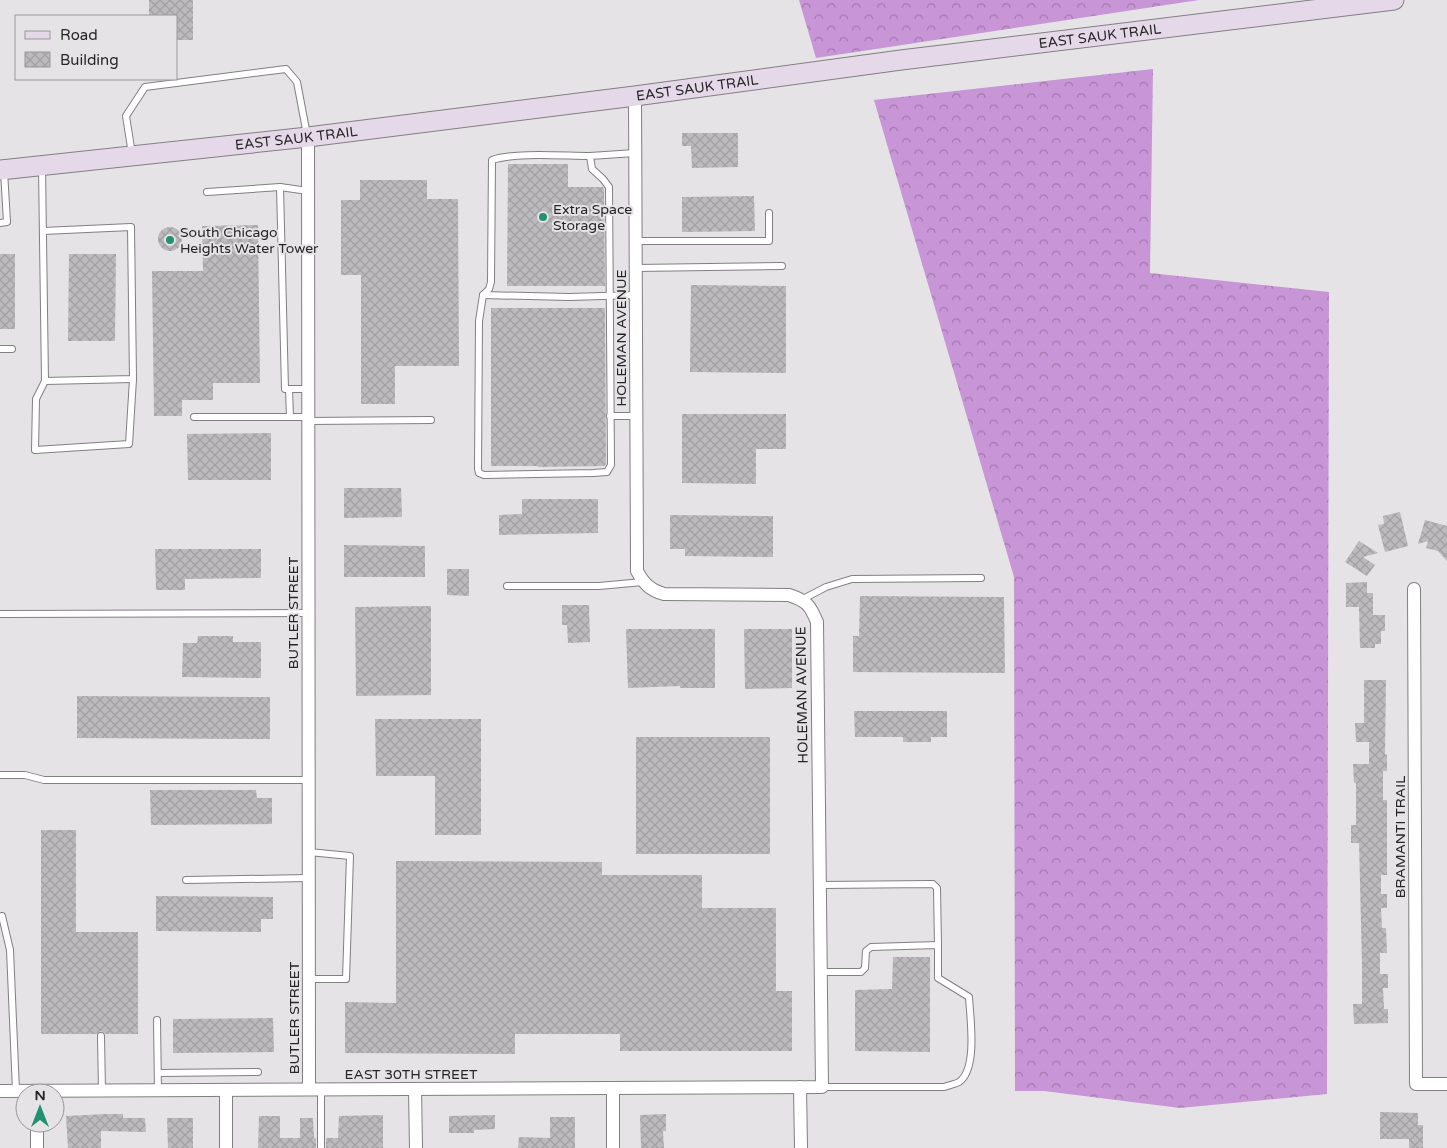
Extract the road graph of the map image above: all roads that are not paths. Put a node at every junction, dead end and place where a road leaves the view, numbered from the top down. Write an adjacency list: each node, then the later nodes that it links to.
1 (1394, 0): 2 (main road, EAST SAUK TRAIL)
2 (635, 96): 3 (main road, EAST SAUK TRAIL); 4 (street, HOLEMAN AVENUE)
3 (308, 137): 5 (main road, EAST SAUK TRAIL); 5 (lane); 10 (street, BUTLER STREET)
4 (635, 153): 6 (lane); 15 (street, HOLEMAN AVENUE)
5 (132, 156): 7 (main road, EAST SAUK TRAIL)
6 (590, 156): 18 (lane); 20 (lane)
7 (42, 166): 8 (main road, EAST SAUK TRAIL); 14 (lane)
8 (2, 170): 13 (lane)
9 (280, 187): 10 (lane); 11 (lane); 25 (lane)
10 (308, 191): 26 (street, BUTLER STREET)
11 (207, 192)
12 (769, 213): 15 (lane)
13 (0, 223)
14 (43, 231): 23 (lane); 24 (lane)
15 (635, 242): 17 (street, HOLEMAN AVENUE)
16 (782, 266): 17 (lane)
17 (636, 268): 19 (street, HOLEMAN AVENUE)
18 (483, 295): 20 (lane); 28 (lane)
19 (636, 295): 20 (lane); 29 (street, HOLEMAN AVENUE)
20 (609, 297): 28 (lane)
21 (0, 349): 22 (lane)
22 (12, 349)
23 (133, 378): 24 (lane); 24 (lane)
24 (44, 382)
25 (289, 389): 26 (lane); 27 (lane)
26 (308, 389): 31 (street, BUTLER STREET)
27 (290, 416): 30 (lane); 31 (lane)
28 (610, 416): 29 (lane)
29 (636, 416): 34 (street, HOLEMAN AVENUE)
30 (194, 417)
31 (308, 419): 32 (lane); 38 (street, BUTLER STREET)
32 (431, 420)
33 (981, 578): 37 (lane)
34 (643, 582): 35 (lane); 37 (street)
35 (507, 586)
36 (1414, 589): 55 (street, BRAMANTI TRAIL)
37 (803, 600): 45 (street, HOLEMAN AVENUE)
38 (308, 613): 39 (lane); 41 (street, BUTLER STREET)
39 (0, 614)
40 (0, 775): 41 (lane)
41 (308, 780): 42 (street, BUTLER STREET)
42 (308, 852): 43 (street, BUTLER STREET); 49 (lane)
43 (308, 878): 44 (lane); 49 (street, BUTLER STREET)
44 (186, 880)
45 (820, 885): 47 (lane); 48 (street, HOLEMAN AVENUE)
46 (2, 916): 54 (lane)
47 (938, 945): 48 (lane); 57 (lane)
48 (820, 972): 57 (street, HOLEMAN AVENUE)
49 (309, 979): 60 (street, BUTLER STREET)
50 (157, 1020): 53 (lane)
51 (101, 1036): 63 (lane)
52 (258, 1072): 53 (lane)
53 (158, 1073): 64 (lane)
54 (16, 1083)
55 (1447, 1084)
56 (800, 1087): 57 (street, EAST 30TH STREET); 58 (street, EAST 30TH STREET); 73 (street)
57 (822, 1087)
58 (613, 1088): 59 (street, EAST 30TH STREET); 72 (street)
59 (415, 1089): 60 (street, EAST 30TH STREET); 71 (street)
60 (315, 1090): 65 (street, EAST 30TH STREET); 70 (lane)
61 (0, 1091): 62 (street, EAST 30TH STREET)
62 (15, 1091)
63 (102, 1091): 64 (street, EAST 30TH STREET); 66 (street, EAST 30TH STREET)
64 (158, 1091): 65 (street, EAST 30TH STREET)
65 (226, 1091): 69 (street)
66 (65, 1092)
67 (36, 1133): 68 (street)
68 (37, 1148)
69 (226, 1148)
70 (321, 1148)
71 (416, 1148)
72 (613, 1148)
73 (801, 1148)

